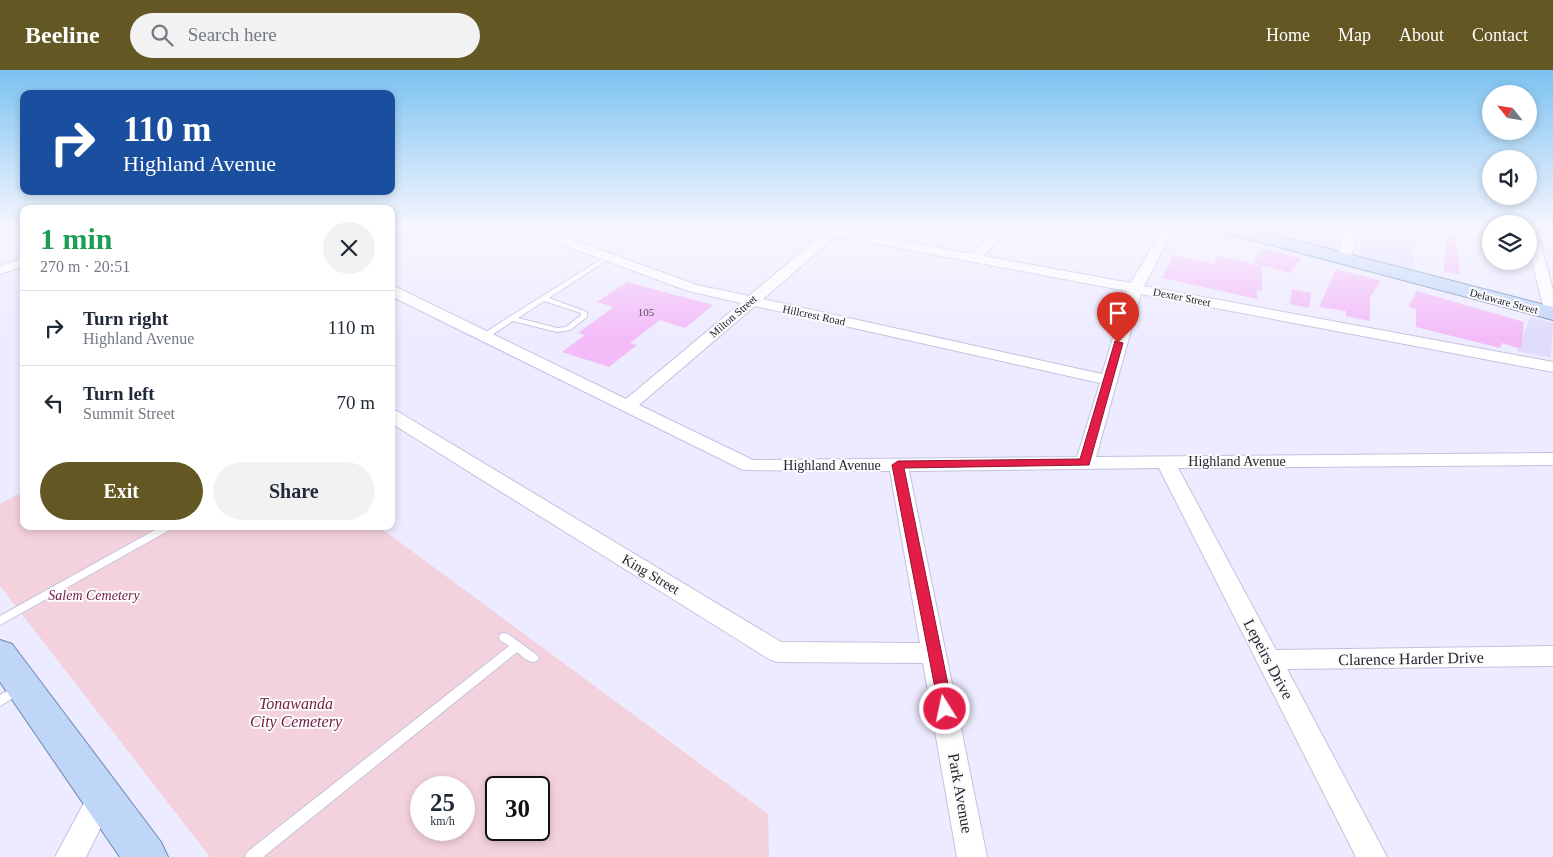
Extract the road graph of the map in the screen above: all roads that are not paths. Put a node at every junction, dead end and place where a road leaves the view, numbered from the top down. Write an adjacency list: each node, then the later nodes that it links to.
1 (19, 264): 9 (street)
2 (597, 264): 13 (lane)
3 (625, 264): 14 (street, Hillcrest Road)
4 (795, 264): 14 (street, Milton Street)
5 (1005, 264): 10 (street, Dexter Street)
6 (1149, 264): 10 (street)
7 (1363, 264): 16 (main road, Delaware Street)
8 (1540, 264): 16 (street)
9 (0, 270)
10 (1135, 289): 19 (street, Dexter Street); 20 (street)
11 (395, 292): 12 (street, Highland Avenue)
12 (409, 298): 15 (street); 18 (street, Highland Avenue)
13 (544, 298): 17 (lane); 17 (lane)
14 (750, 301): 20 (street, Hillcrest Road); 21 (street, Milton Street)
15 (395, 304)
16 (1553, 314)
17 (511, 318): 18 (lane)
18 (484, 336): 21 (street, Highland Avenue)
19 (1553, 367)
20 (1108, 380): 24 (street)
21 (628, 406): 26 (street, Highland Avenue)
22 (395, 417): 31 (street, King Street)
23 (1553, 459): 25 (street, Highland Avenue)
24 (1085, 462): 25 (street, Highland Avenue); 26 (street, Highland Avenue)
25 (1166, 462): 34 (street, Lepeirs Drive)
26 (898, 465): 31 (street, Park Avenue)
27 (163, 530): 28 (lane)
28 (0, 621)
29 (504, 637): 30 (lane)
30 (517, 646): 33 (lane); 39 (lane)
31 (935, 654): 40 (street, Park Avenue)
32 (1553, 656): 34 (street, Clarence Harder Drive)
33 (533, 658)
34 (1269, 660): 41 (street, Lepeirs Drive)
35 (8, 680): 36 (main road)
36 (102, 797): 37 (street); 38 (main road)
37 (70, 857)
38 (146, 857)
39 (252, 857)
40 (972, 857)
41 (1372, 857)

